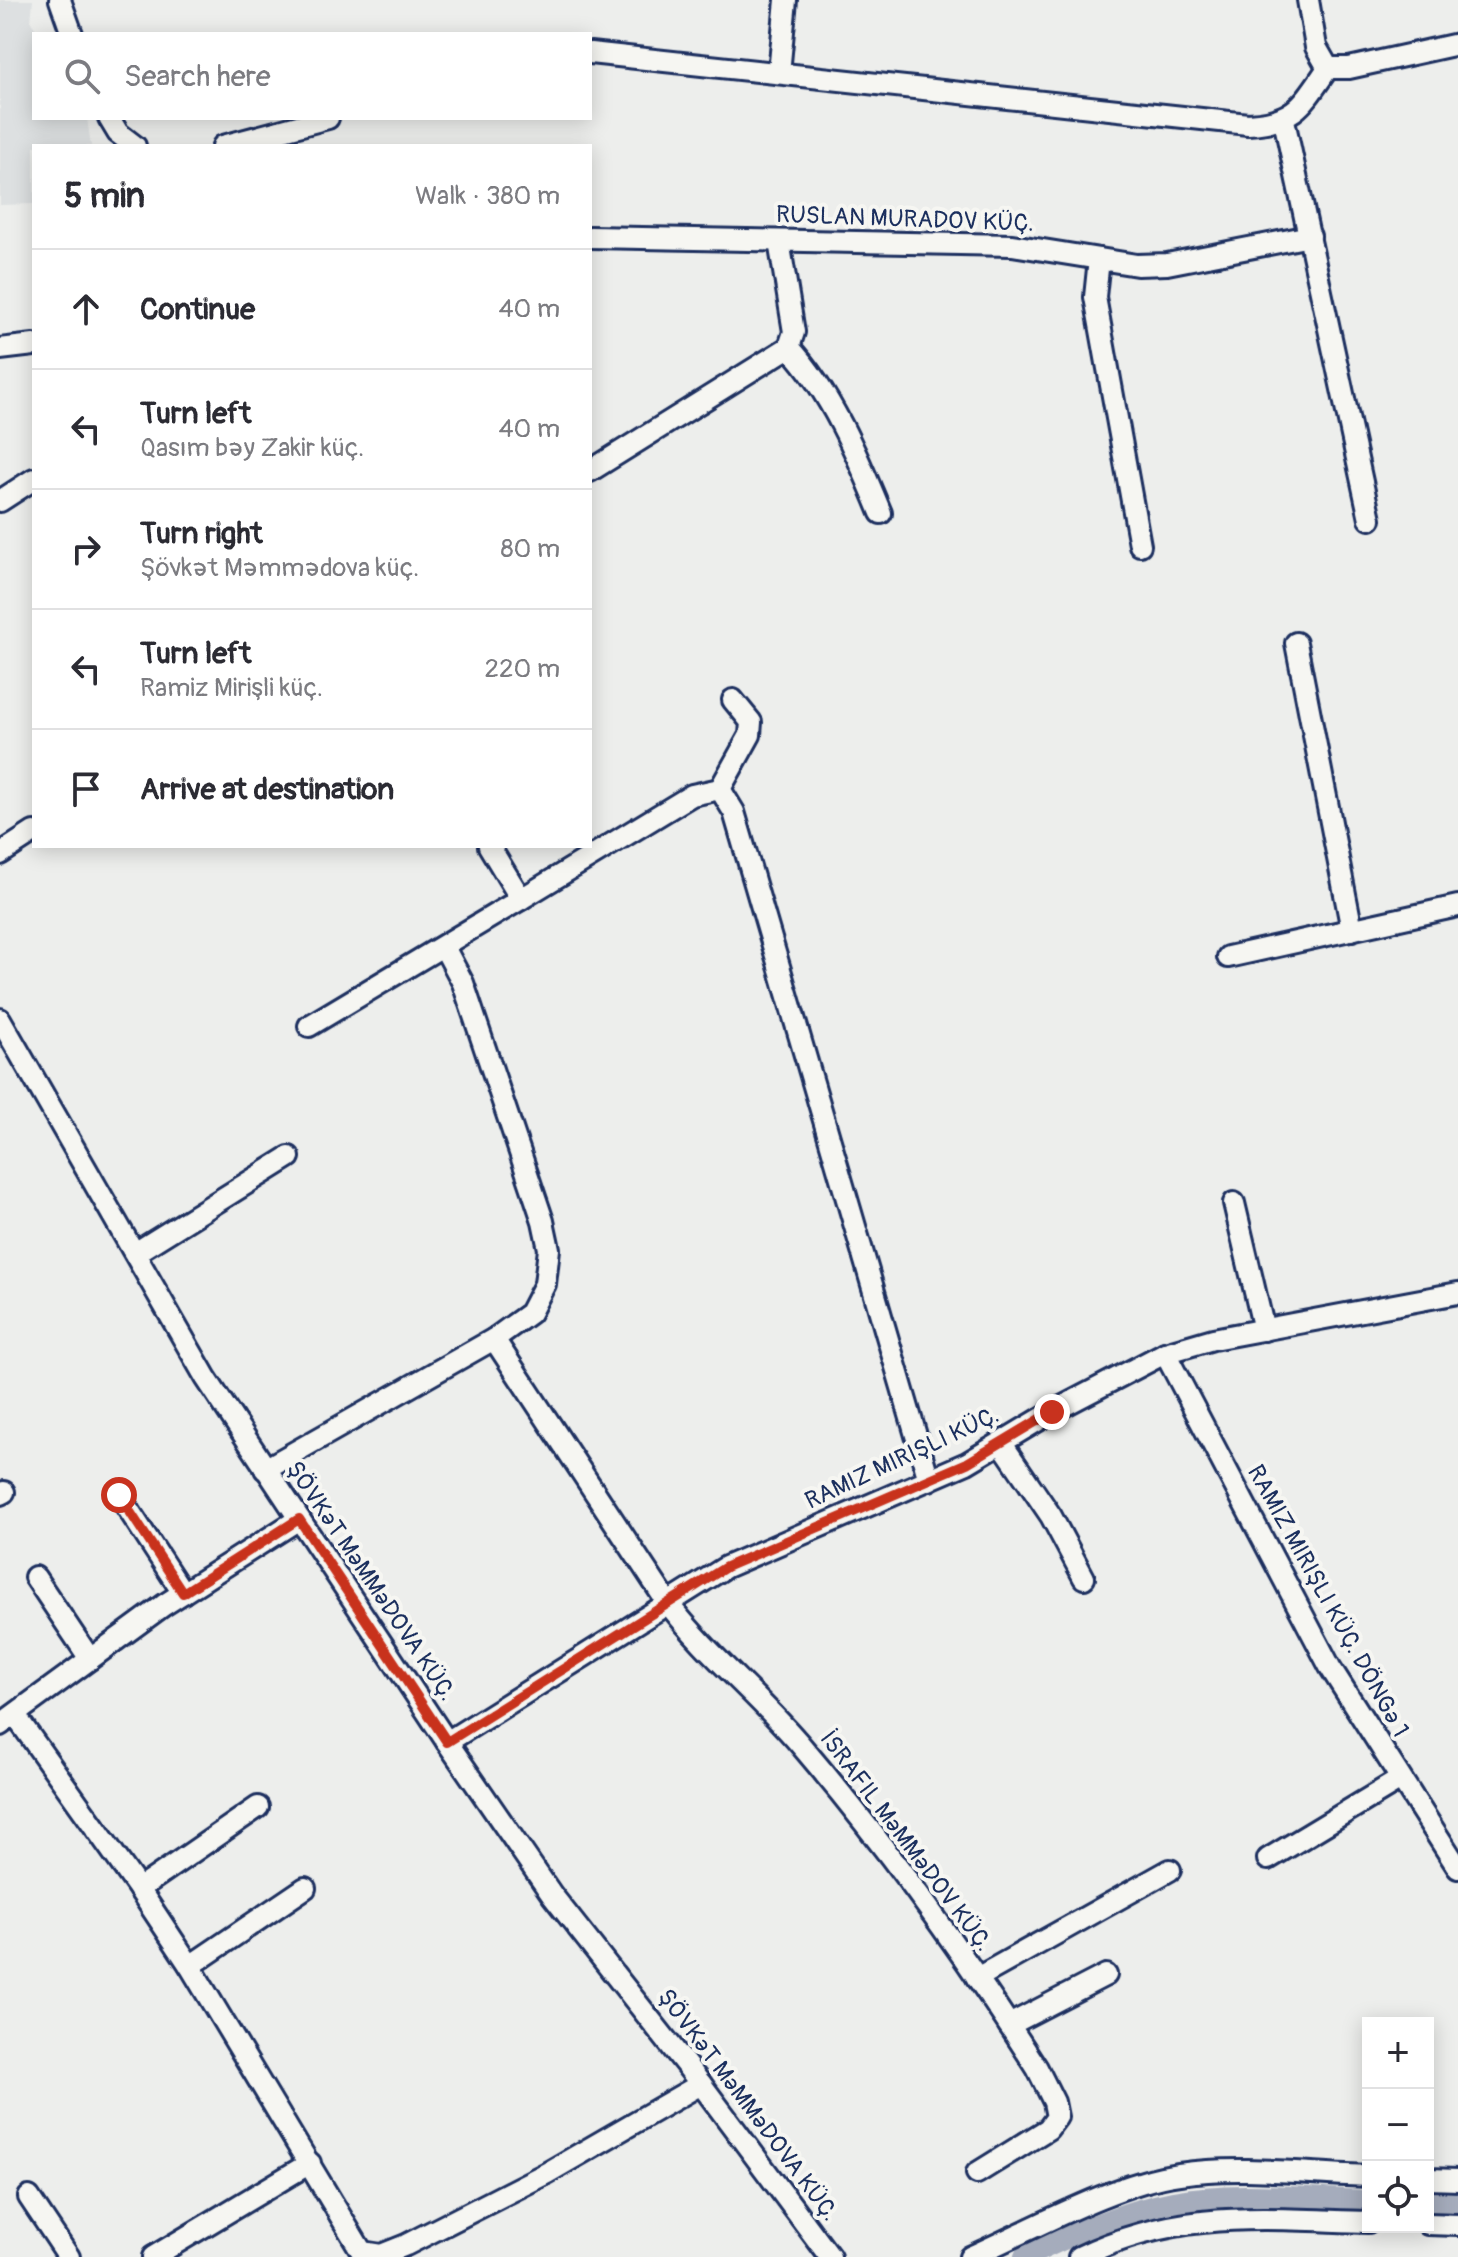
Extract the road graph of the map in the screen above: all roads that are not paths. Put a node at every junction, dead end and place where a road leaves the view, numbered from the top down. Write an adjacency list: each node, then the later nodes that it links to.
1 (60, 0): 4 (street)
2 (786, 0): 8 (street)
3 (1308, 0): 7 (street)
4 (71, 32)
5 (1458, 44): 7 (street)
6 (592, 53): 8 (street)
7 (1328, 68): 11 (street)
8 (779, 73): 11 (street)
9 (110, 120): 12 (street)
10 (320, 120): 13 (street)
11 (1284, 120): 14 (street)
12 (132, 144)
13 (230, 144)
14 (1310, 236): 17 (street, RUSLAN MURADOV KÜÇ.); 25 (street)
15 (592, 237): 16 (street, RUSLAN MURADOV KÜÇ.)
16 (779, 241): 17 (street, RUSLAN MURADOV KÜÇ.); 19 (street)
17 (1099, 259): 26 (street)
18 (32, 345): 20 (street)
19 (789, 347): 21 (street); 24 (street)
20 (0, 349)
21 (592, 470)
22 (32, 480): 23 (street)
23 (0, 501)
24 (881, 513)
25 (1370, 519)
26 (1140, 545)
27 (1296, 643): 35 (street)
28 (733, 700): 29 (street)
29 (720, 789): 33 (street); 49 (street)
30 (32, 833): 32 (street)
31 (490, 848): 33 (street)
32 (0, 854)
33 (521, 899): 36 (street)
34 (1458, 906): 35 (street)
35 (1352, 930): 37 (street)
36 (444, 947): 39 (street); 45 (street)
37 (1228, 957)
38 (0, 1019): 42 (street, ŞÖVKƏT MƏMMƏDOVA KÜÇ.)
39 (309, 1026)
40 (289, 1157): 42 (street)
41 (1234, 1203): 44 (street)
42 (135, 1253): 48 (street, ŞÖVKƏT MƏMMƏDOVA KÜÇ.)
43 (1458, 1293): 44 (street, RAMIZ MIRIŞLI KÜÇ.)
44 (1264, 1330): 46 (street, RAMIZ MIRIŞLI KÜÇ.)
45 (494, 1339): 48 (street); 55 (street, İSRAFIL MƏMMƏDOV KÜÇ.)
46 (1165, 1353): 47 (street, RAMIZ MIRIŞLI KÜÇ.); 59 (street, RAMIZ MIRIŞLI KÜÇ. DÖNGƏ 1)
47 (1002, 1444): 49 (street, RAMIZ MIRIŞLI KÜÇ.); 53 (street)
48 (265, 1469): 51 (street, ŞÖVKƏT MƏMMƏDOVA KÜÇ.)
49 (929, 1480): 55 (street, RAMIZ MIRIŞLI KÜÇ.)
50 (119, 1495): 54 (street)
51 (299, 1519): 54 (street); 58 (street, ŞÖVKƏT MƏMMƏDOVA KÜÇ.)
52 (35, 1577): 56 (street)
53 (1084, 1578)
54 (183, 1593): 56 (street)
55 (667, 1602): 58 (street, RAMIZ MIRIŞLI KÜÇ.); 68 (street, İSRAFIL MƏMMƏDOV KÜÇ.)
56 (90, 1659): 57 (street)
57 (8, 1720): 65 (street)
58 (447, 1742): 70 (street, ŞÖVKƏT MƏMMƏDOVA KÜÇ.)
59 (1399, 1780): 61 (street); 62 (street, RAMIZ MIRIŞLI KÜÇ. DÖNGƏ 1)
60 (258, 1807): 65 (street)
61 (1268, 1859)
62 (1458, 1868)
63 (1170, 1870): 68 (street)
64 (305, 1888): 66 (street)
65 (139, 1889): 66 (street)
66 (190, 1966): 71 (street)
67 (1106, 1975): 69 (street)
68 (977, 1978): 69 (street, İSRAFIL MƏMMƏDOV KÜÇ.)
69 (1009, 2025): 72 (street, İSRAFIL MƏMMƏDOV KÜÇ.)
70 (701, 2084): 71 (street); 82 (street, ŞÖVKƏT MƏMMƏDOVA KÜÇ.)
71 (310, 2163): 81 (street)
72 (977, 2173)
73 (1362, 2176): 83 (street)
74 (1434, 2179): 75 (street)
75 (1458, 2180)
76 (29, 2197): 80 (street)
77 (1362, 2222): 84 (street)
78 (1434, 2224): 79 (street)
79 (1458, 2225)
80 (69, 2257)
81 (153, 2257)
82 (830, 2257)
83 (970, 2257)
84 (1079, 2257)

